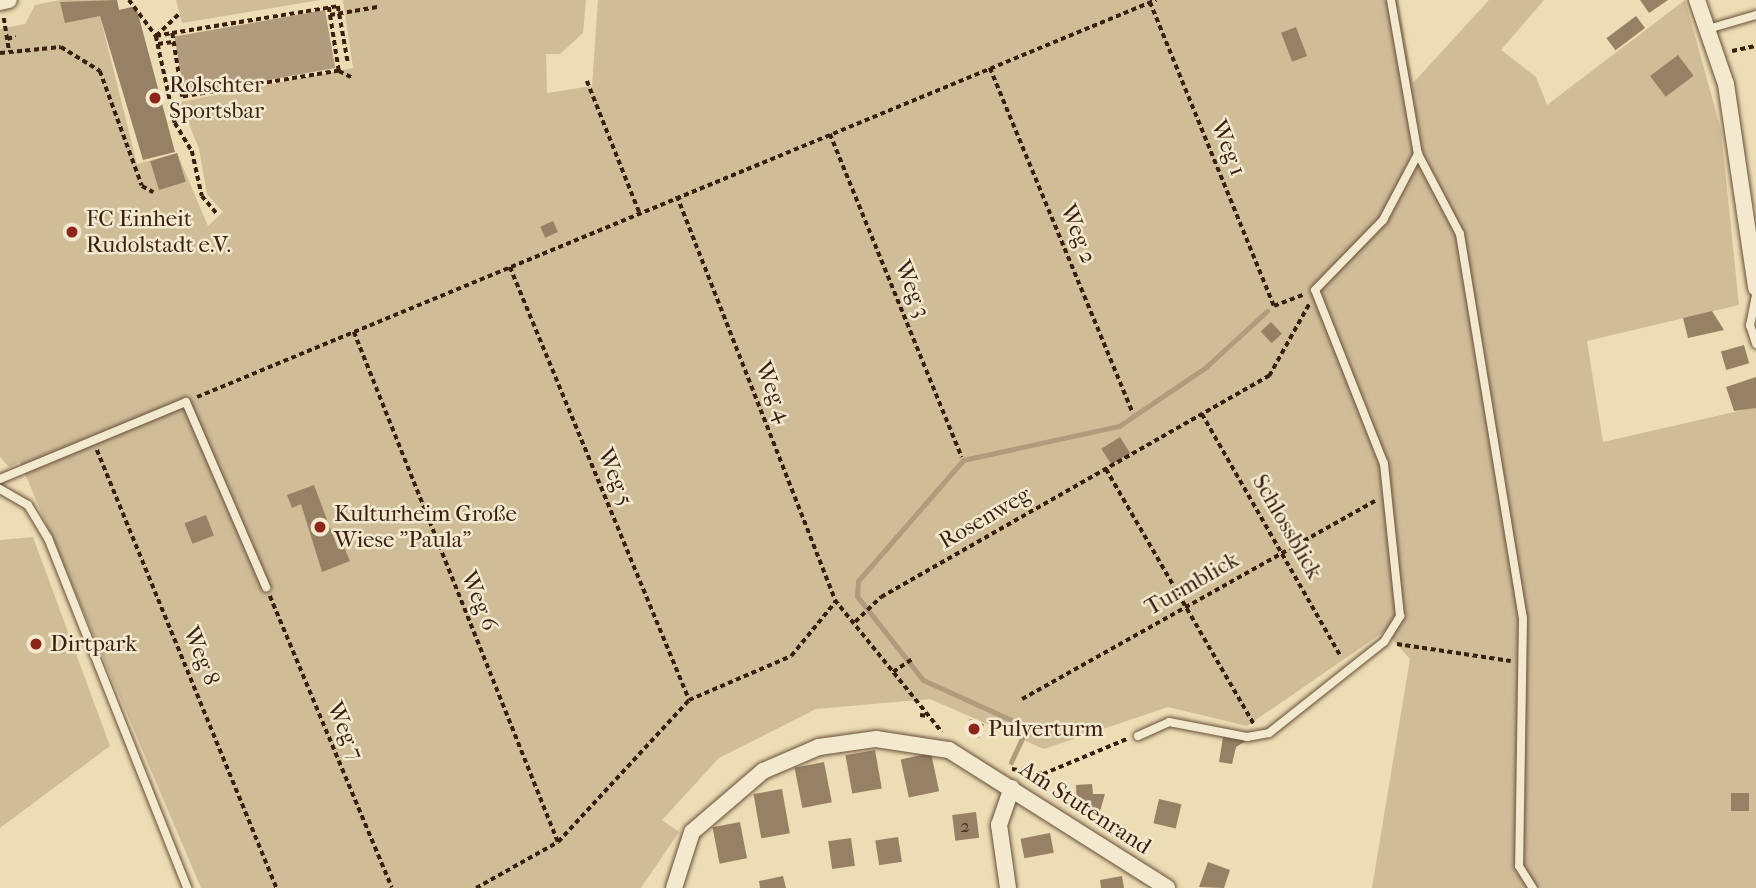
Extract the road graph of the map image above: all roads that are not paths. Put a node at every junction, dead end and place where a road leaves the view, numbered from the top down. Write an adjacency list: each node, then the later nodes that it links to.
1 (9, 0): 4 (street)
2 (1391, 0): 7 (lane)
3 (1697, 0): 6 (street)
4 (0, 2)
5 (1756, 15): 6 (lane)
6 (1708, 29): 8 (street)
7 (1418, 154): 14 (lane); 20 (lane)
8 (1756, 288)
9 (1756, 295): 10 (lane)
10 (1756, 345)
11 (0, 479): 13 (lane)
12 (0, 489): 16 (lane)
13 (266, 587)
14 (1138, 736)
15 (1012, 788): 17 (street, Am Stutenrand); 18 (street); 19 (street, Am Stutenrand)
16 (187, 888)
17 (674, 888)
18 (1009, 888)
19 (1167, 888)
20 (1533, 888)

